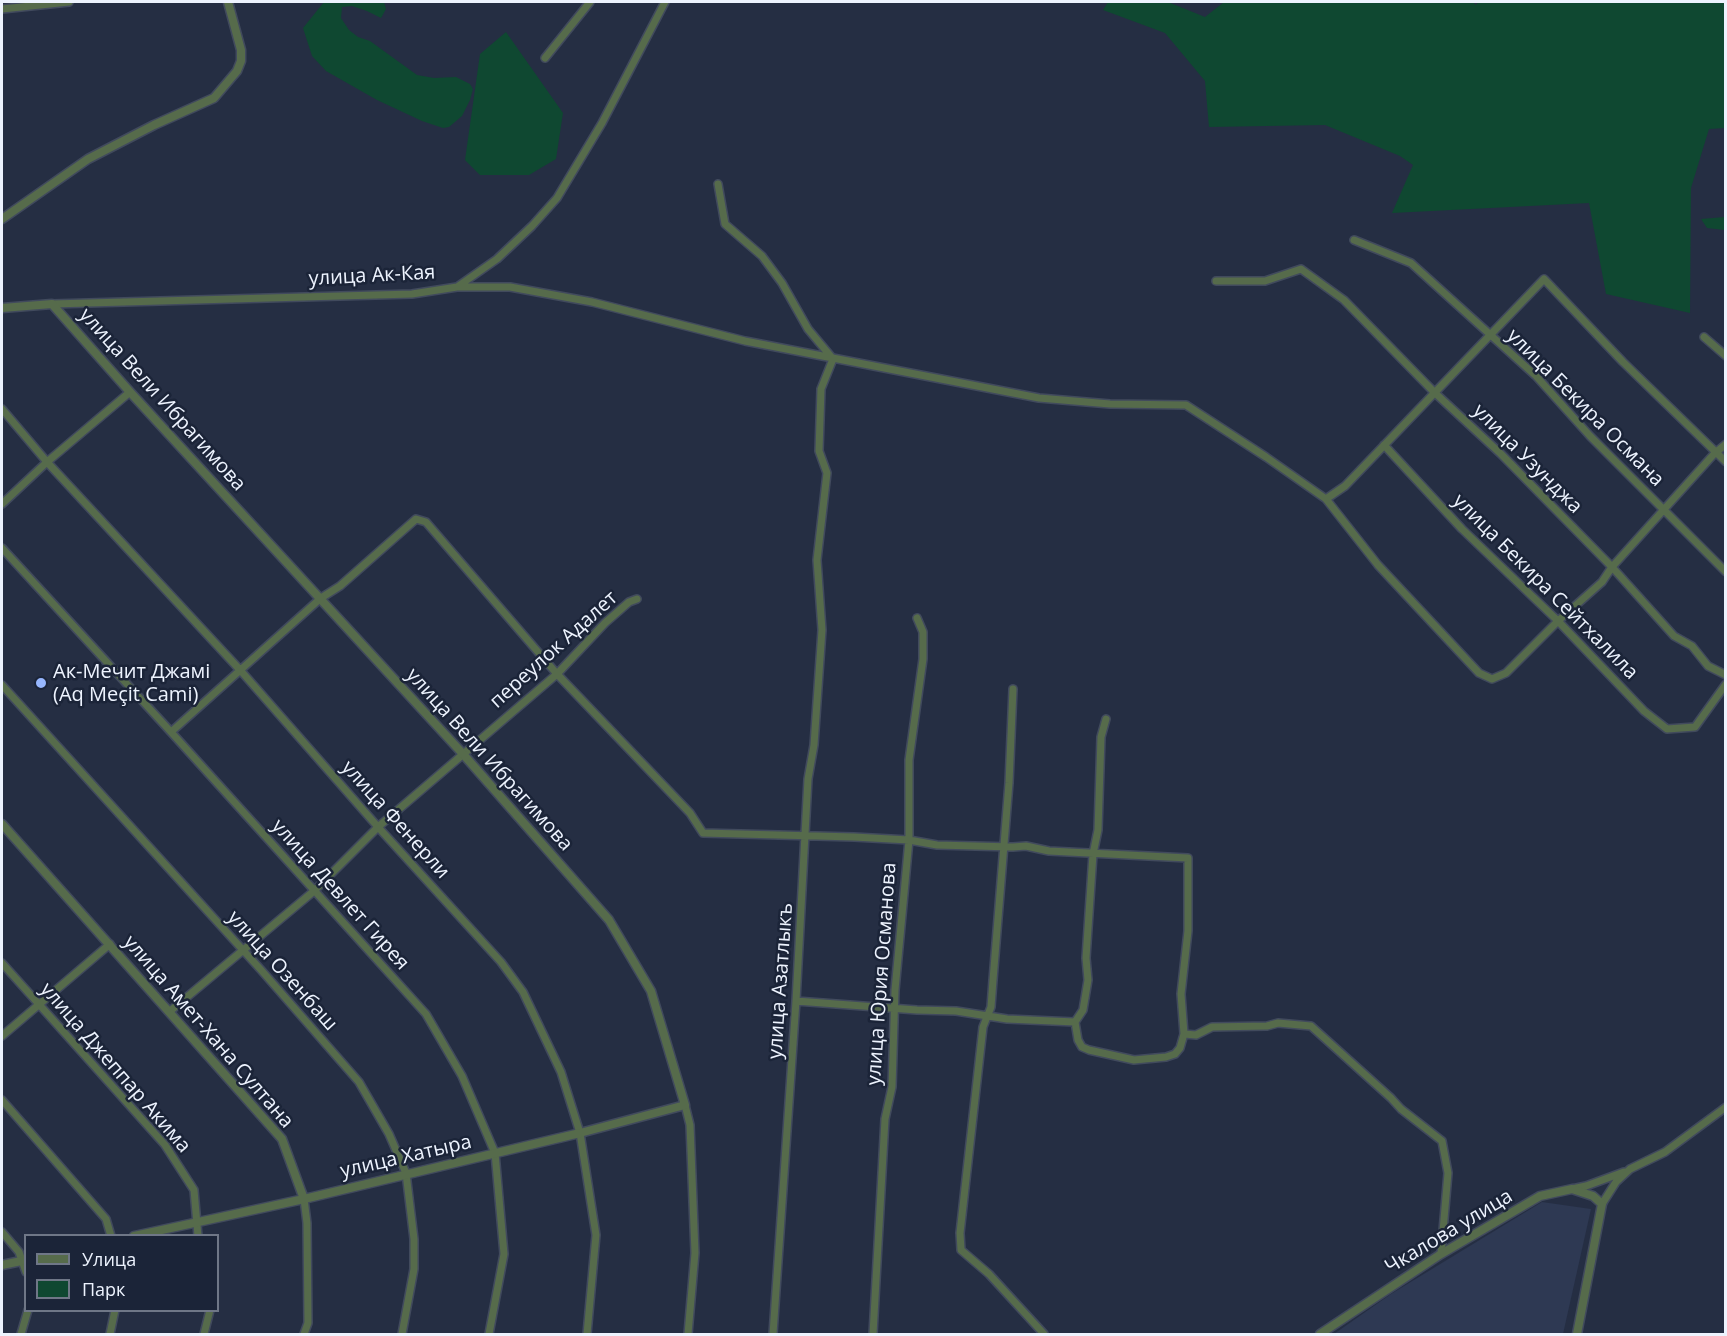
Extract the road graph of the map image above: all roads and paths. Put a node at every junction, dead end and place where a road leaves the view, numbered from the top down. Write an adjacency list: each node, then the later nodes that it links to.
1 (69, 2): 5 (street)
2 (228, 2): 8 (street)
3 (590, 2): 6 (street)
4 (665, 2): 11 (street, улица Ак-Кая)
5 (2, 9)
6 (545, 58)
7 (718, 184): 17 (street)
8 (2, 219)
9 (1354, 240): 14 (street, улица Бекира Османа)
10 (1216, 281): 19 (street, улица Узунджа)
11 (457, 287): 12 (street, улица Ак-Кая); 17 (street)
12 (52, 303): 13 (street, улица Ак-Кая); 18 (street, улица Вели Ибрагимова)
13 (2, 308)
14 (1489, 335): 19 (street); 23 (street); 28 (street, улица Бекира Османа)
15 (1704, 337): 16 (street)
16 (1725, 356)
17 (833, 359): 26 (street); 47 (street, улица Азатлыкъ)
18 (130, 392): 24 (street); 32 (street, улица Вели Ибрагимова)
19 (1434, 392): 22 (street); 30 (street, улица Узунджа)
20 (2, 409): 24 (street, улица Фенерли)
21 (1725, 444): 23 (street)
22 (1384, 445): 26 (street); 35 (street, улица Бекира Сейтхалила)
23 (1714, 453): 25 (street); 28 (street)
24 (47, 462): 27 (street); 36 (street, улица Фенерли)
25 (1725, 462)
26 (1326, 499): 35 (street)
27 (2, 504)
28 (1665, 510): 30 (street); 31 (street, улица Бекира Османа)
29 (2, 548): 43 (street, улица Девлет Гирея)
30 (1612, 567): 35 (street); 38 (street, улица Узунджа)
31 (1725, 572)
32 (321, 598): 36 (street); 37 (street); 44 (street, улица Вели Ибрагимова)
33 (637, 599): 37 (street, переулок Адалет)
34 (917, 618): 48 (street, улица Юрия Османова)
35 (1558, 621): 39 (street, улица Бекира Сейтхалила)
36 (241, 671): 43 (street); 46 (street, улица Фенерли)
37 (557, 674): 44 (street, переулок Адалет); 47 (street)
38 (1725, 675)
39 (1725, 684)
40 (2, 686): 53 (street, улица Озенбаш)
41 (1013, 689): 49 (street)
42 (1106, 719): 50 (street)
43 (171, 732): 51 (street, улица Девлет Гирея)
44 (463, 754): 46 (street, переулок Адалет); 64 (street, улица Вели Ибрагимова)
45 (2, 824): 52 (street, улица Амет-Хана Султана)
46 (378, 827): 51 (street, переулок Адалет); 66 (street, улица Фенерли)
47 (806, 835): 48 (street); 55 (street, улица Азатлыкъ)
48 (909, 840): 49 (street); 57 (street, улица Юрия Османова)
49 (1003, 845): 50 (street); 59 (street)
50 (1093, 854): 60 (street); 61 (street)
51 (314, 891): 53 (street, переулок Адалет); 67 (street, улица Девлет Гирея)
52 (110, 944): 56 (street); 58 (street, улица Амет-Хана Султана)
53 (243, 951): 58 (street, переулок Адалет); 69 (street, улица Озенбаш)
54 (2, 963): 56 (street, улица Джеппар Акима)
55 (796, 1001): 57 (street); 92 (street, улица Азатлыкъ)
56 (39, 1004): 62 (street); 73 (street, улица Джеппар Акима)
57 (896, 1007): 59 (street); 93 (street, улица Юрия Османова)
58 (169, 1012): 71 (street, улица Амет-Хана Султана)
59 (986, 1015): 60 (street); 94 (street)
60 (1076, 1022): 61 (street)
61 (1184, 1034): 78 (street)
62 (2, 1036)
63 (2, 1100): 75 (street)
64 (685, 1104): 66 (street, улица Хатыра); 91 (street, улица Вели Ибрагимова)
65 (1725, 1107): 68 (street)
66 (580, 1133): 67 (street, улица Хатыра); 90 (street, улица Фенерли)
67 (495, 1153): 69 (street, улица Хатыра); 89 (street, улица Девлет Гирея)
68 (1630, 1169): 70 (street); 72 (street)
69 (406, 1173): 71 (street, улица Хатыра); 88 (street, улица Озенбаш)
70 (1572, 1189): 72 (street); 78 (street, Чкалова улица)
71 (304, 1199): 73 (street, улица Хатыра); 87 (street, улица Амет-Хана Султана)
72 (1602, 1204): 96 (street)
73 (196, 1221): 76 (street, улица Хатыра); 77 (street, улица Джеппар Акима)
74 (2, 1232): 79 (street)
75 (110, 1234)
76 (142, 1234)
77 (198, 1234)
78 (1441, 1254): 95 (street, Чкалова улица)
79 (24, 1260): 80 (street)
80 (2, 1265)
81 (28, 1312): 84 (street)
82 (115, 1312): 85 (street)
83 (210, 1312): 86 (street)
84 (21, 1335)
85 (110, 1335)
86 (204, 1335)
87 (304, 1335)
88 (402, 1335)
89 (489, 1335)
90 (587, 1335)
91 (688, 1335)
92 (773, 1335)
93 (873, 1335)
94 (1044, 1335)
95 (1320, 1335)
96 (1577, 1335)

